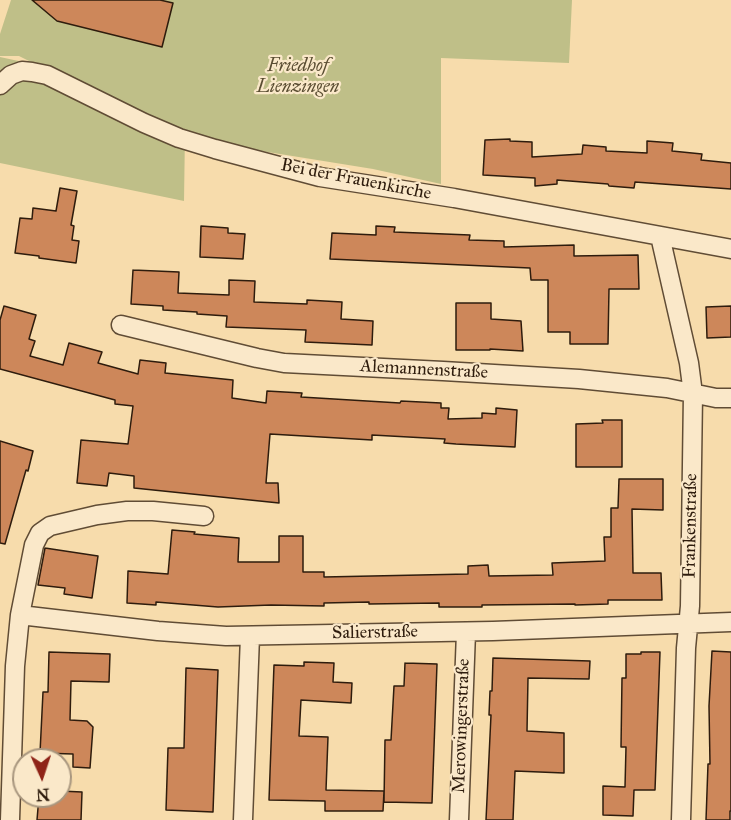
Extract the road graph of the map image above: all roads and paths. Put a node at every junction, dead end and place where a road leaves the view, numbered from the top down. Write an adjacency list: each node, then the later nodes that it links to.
1 (0, 85): 2 (street, Bei der Frauenkirche)
2 (660, 236): 3 (street, Bei der Frauenkirche); 5 (street, Frankenstraße)
3 (731, 249)
4 (121, 325): 5 (street, Alemannenstraße)
5 (693, 394): 6 (street, Alemannenstraße); 10 (street, Frankenstraße)
6 (731, 398)
7 (204, 516): 8 (street)
8 (20, 615): 12 (street, Salierstraße); 13 (street)
9 (731, 622): 10 (street, Salierstraße)
10 (688, 624): 11 (street, Salierstraße); 16 (street, Frankenstraße)
11 (466, 632): 12 (street, Salierstraße); 15 (street, Merowingerstraße)
12 (250, 636): 14 (street)
13 (10, 820)
14 (243, 820)
15 (459, 820)
16 (681, 820)

